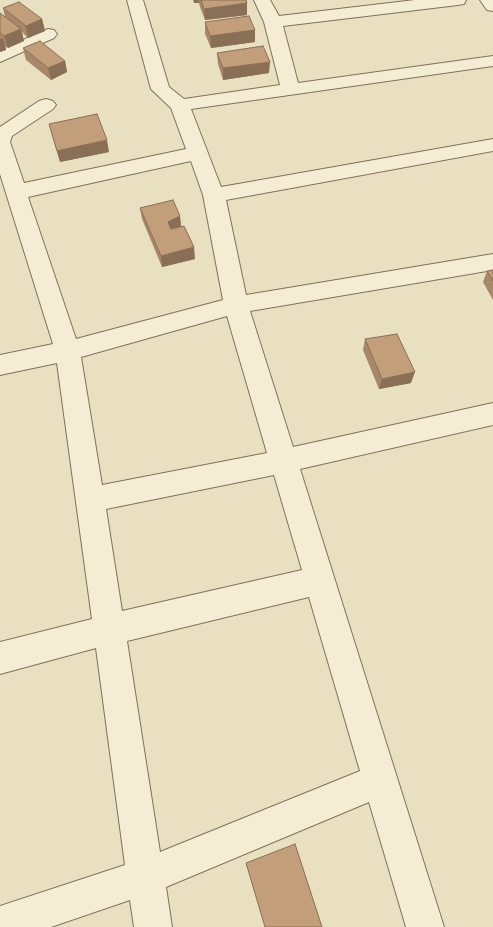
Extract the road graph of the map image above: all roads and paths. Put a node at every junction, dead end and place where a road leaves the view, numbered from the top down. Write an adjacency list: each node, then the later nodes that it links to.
1 (135, 0): 11 (street)
2 (262, 0): 6 (street)
3 (458, 0): 6 (street)
4 (488, 0): 5 (street)
5 (493, 6)
6 (273, 22): 10 (street)
7 (48, 34): 8 (street)
8 (0, 57)
9 (493, 61): 10 (street)
10 (290, 89): 11 (street)
11 (180, 105): 15 (street)
12 (46, 106): 13 (street)
13 (0, 142): 16 (street)
14 (493, 146): 17 (street)
15 (198, 153): 16 (street); 17 (street)
16 (16, 192): 20 (street)
17 (214, 195): 19 (street)
18 (493, 262): 19 (street)
19 (236, 306): 20 (street); 23 (street)
20 (68, 351): 21 (street); 24 (street)
21 (0, 365)
22 (493, 414): 23 (street)
23 (284, 461): 24 (street); 25 (street)
24 (89, 500): 26 (street)
25 (320, 580): 26 (street); 28 (street)
26 (108, 630): 27 (street); 29 (street)
27 (0, 658)
28 (380, 780): 29 (street); 32 (street)
29 (144, 877): 30 (street); 31 (street)
30 (0, 925)
31 (153, 927)
32 (425, 927)

